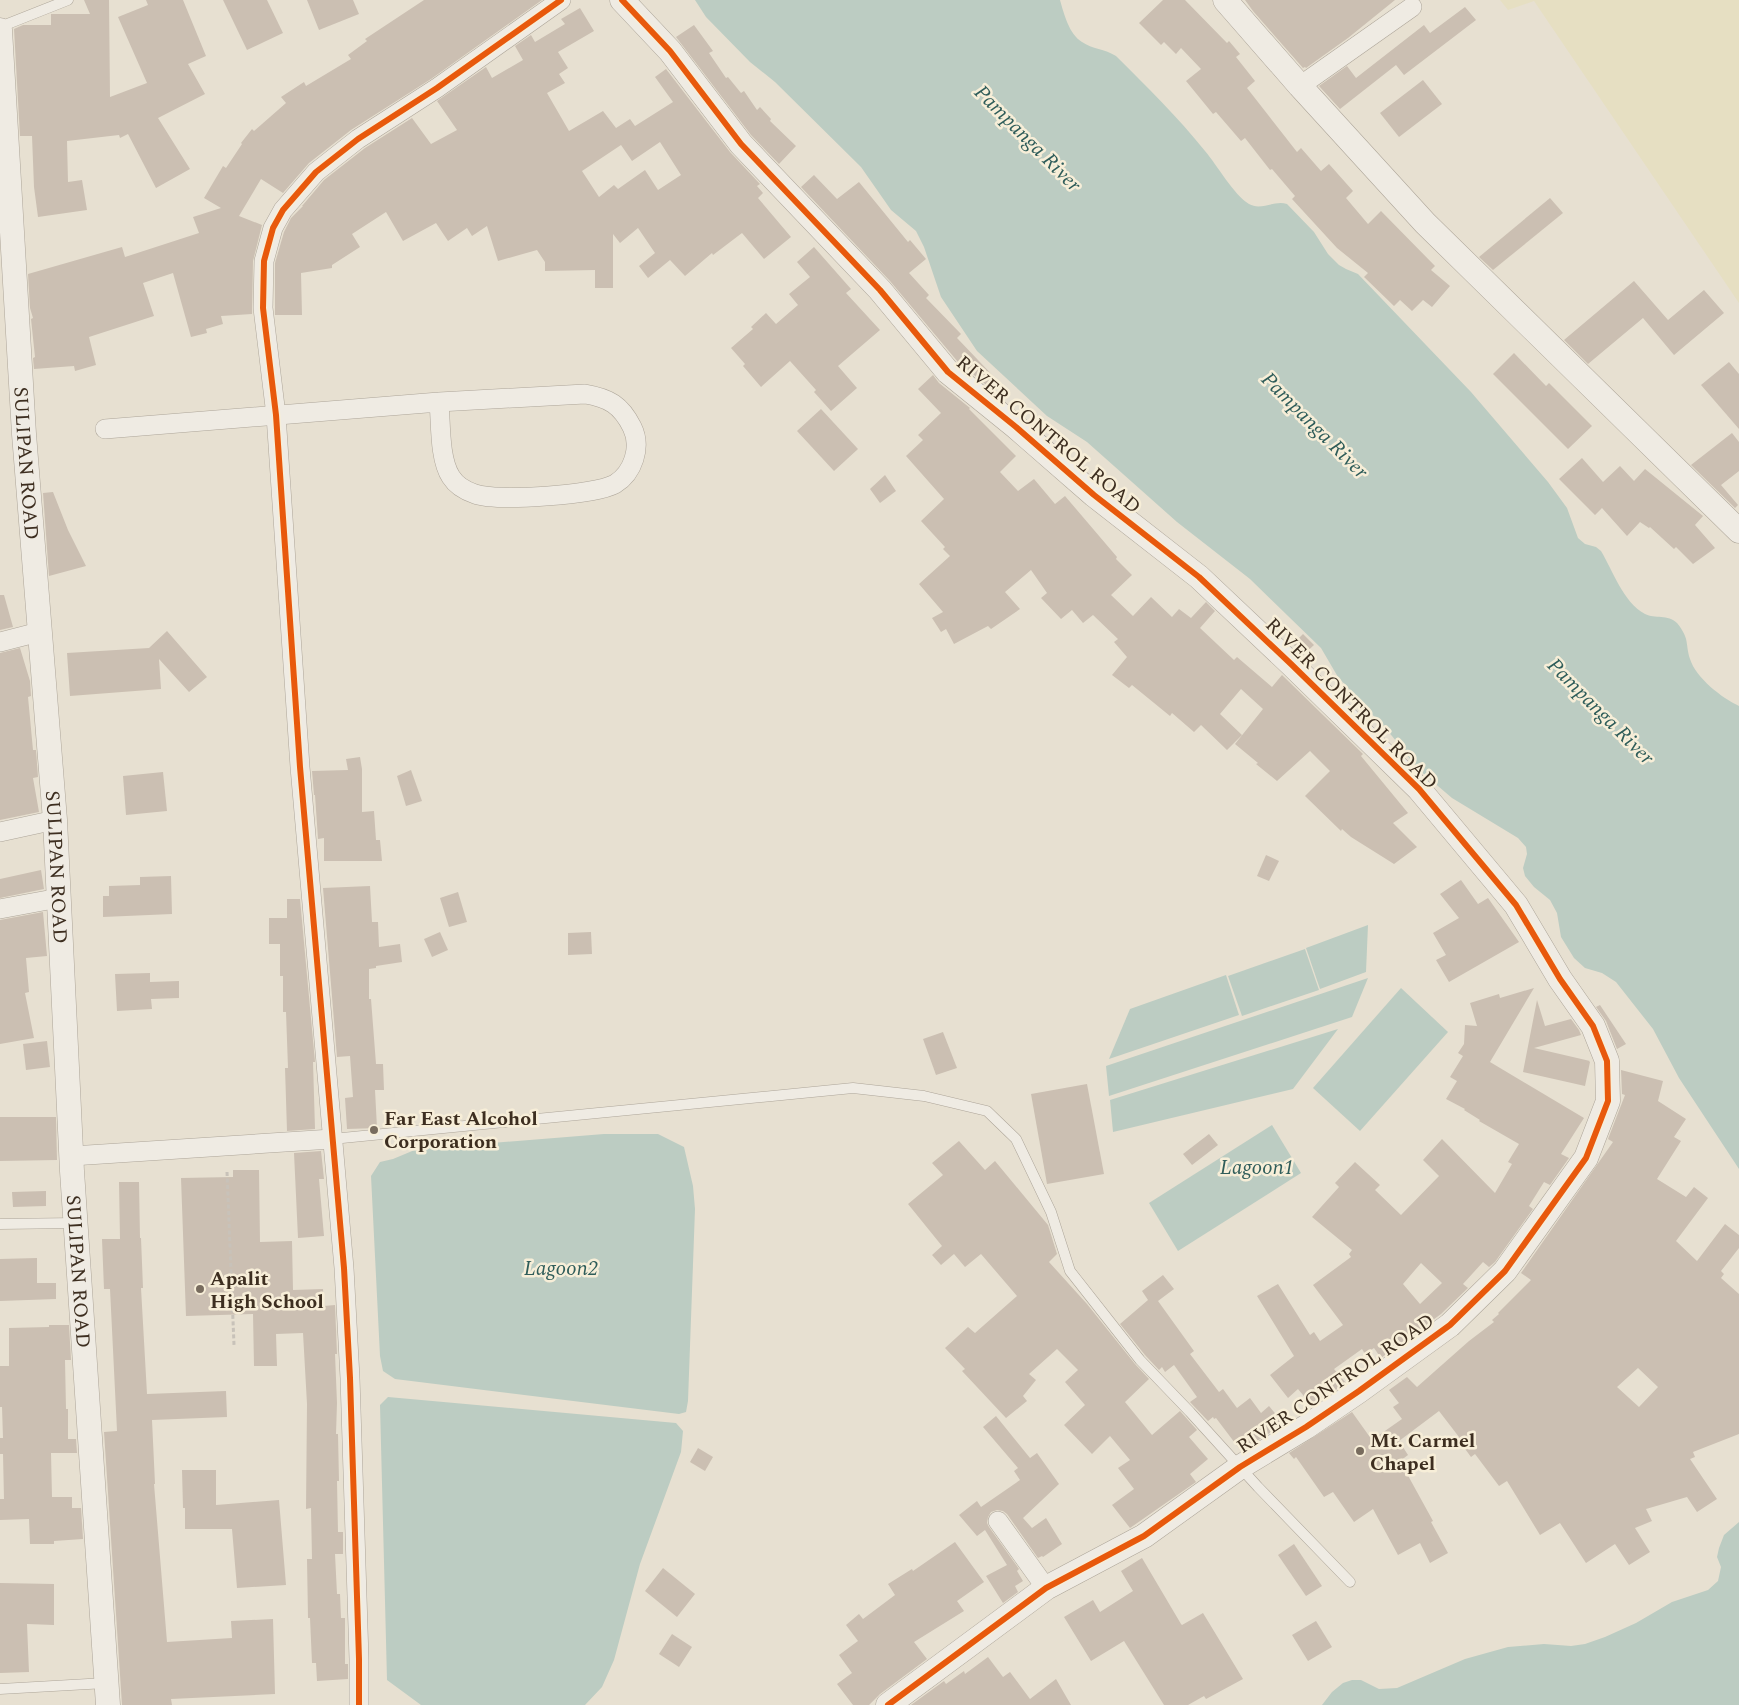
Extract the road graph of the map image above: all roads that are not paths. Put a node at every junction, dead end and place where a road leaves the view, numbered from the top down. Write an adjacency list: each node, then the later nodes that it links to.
1 (68, 0): 6 (lane)
2 (561, 0): 9 (street)
3 (622, 0): 22 (street, RIVER CONTROL ROAD)
4 (1225, 0): 7 (street)
5 (1412, 7): 7 (street)
6 (0, 28): 12 (street, SULIPAN ROAD)
7 (1300, 86): 11 (street)
8 (439, 402): 8 (street); 9 (street)
9 (276, 414): 10 (street); 18 (street)
10 (104, 429)
11 (1739, 531)
12 (39, 632): 13 (street); 14 (street, SULIPAN ROAD)
13 (0, 642)
14 (54, 820): 15 (street); 16 (street, SULIPAN ROAD)
15 (0, 832)
16 (59, 898): 17 (street); 19 (street, SULIPAN ROAD)
17 (0, 909)
18 (332, 1139): 19 (street); 22 (lane); 28 (street)
19 (72, 1156): 20 (street, SULIPAN ROAD)
20 (76, 1223): 21 (lane); 27 (street, SULIPAN ROAD)
21 (0, 1224)
22 (1240, 1467): 24 (lane); 25 (street, RIVER CONTROL ROAD)
23 (998, 1520): 25 (street)
24 (1350, 1582)
25 (1046, 1588): 29 (street, RIVER CONTROL ROAD)
26 (0, 1689): 27 (lane)
27 (107, 1694)
28 (358, 1705)
29 (888, 1705)

